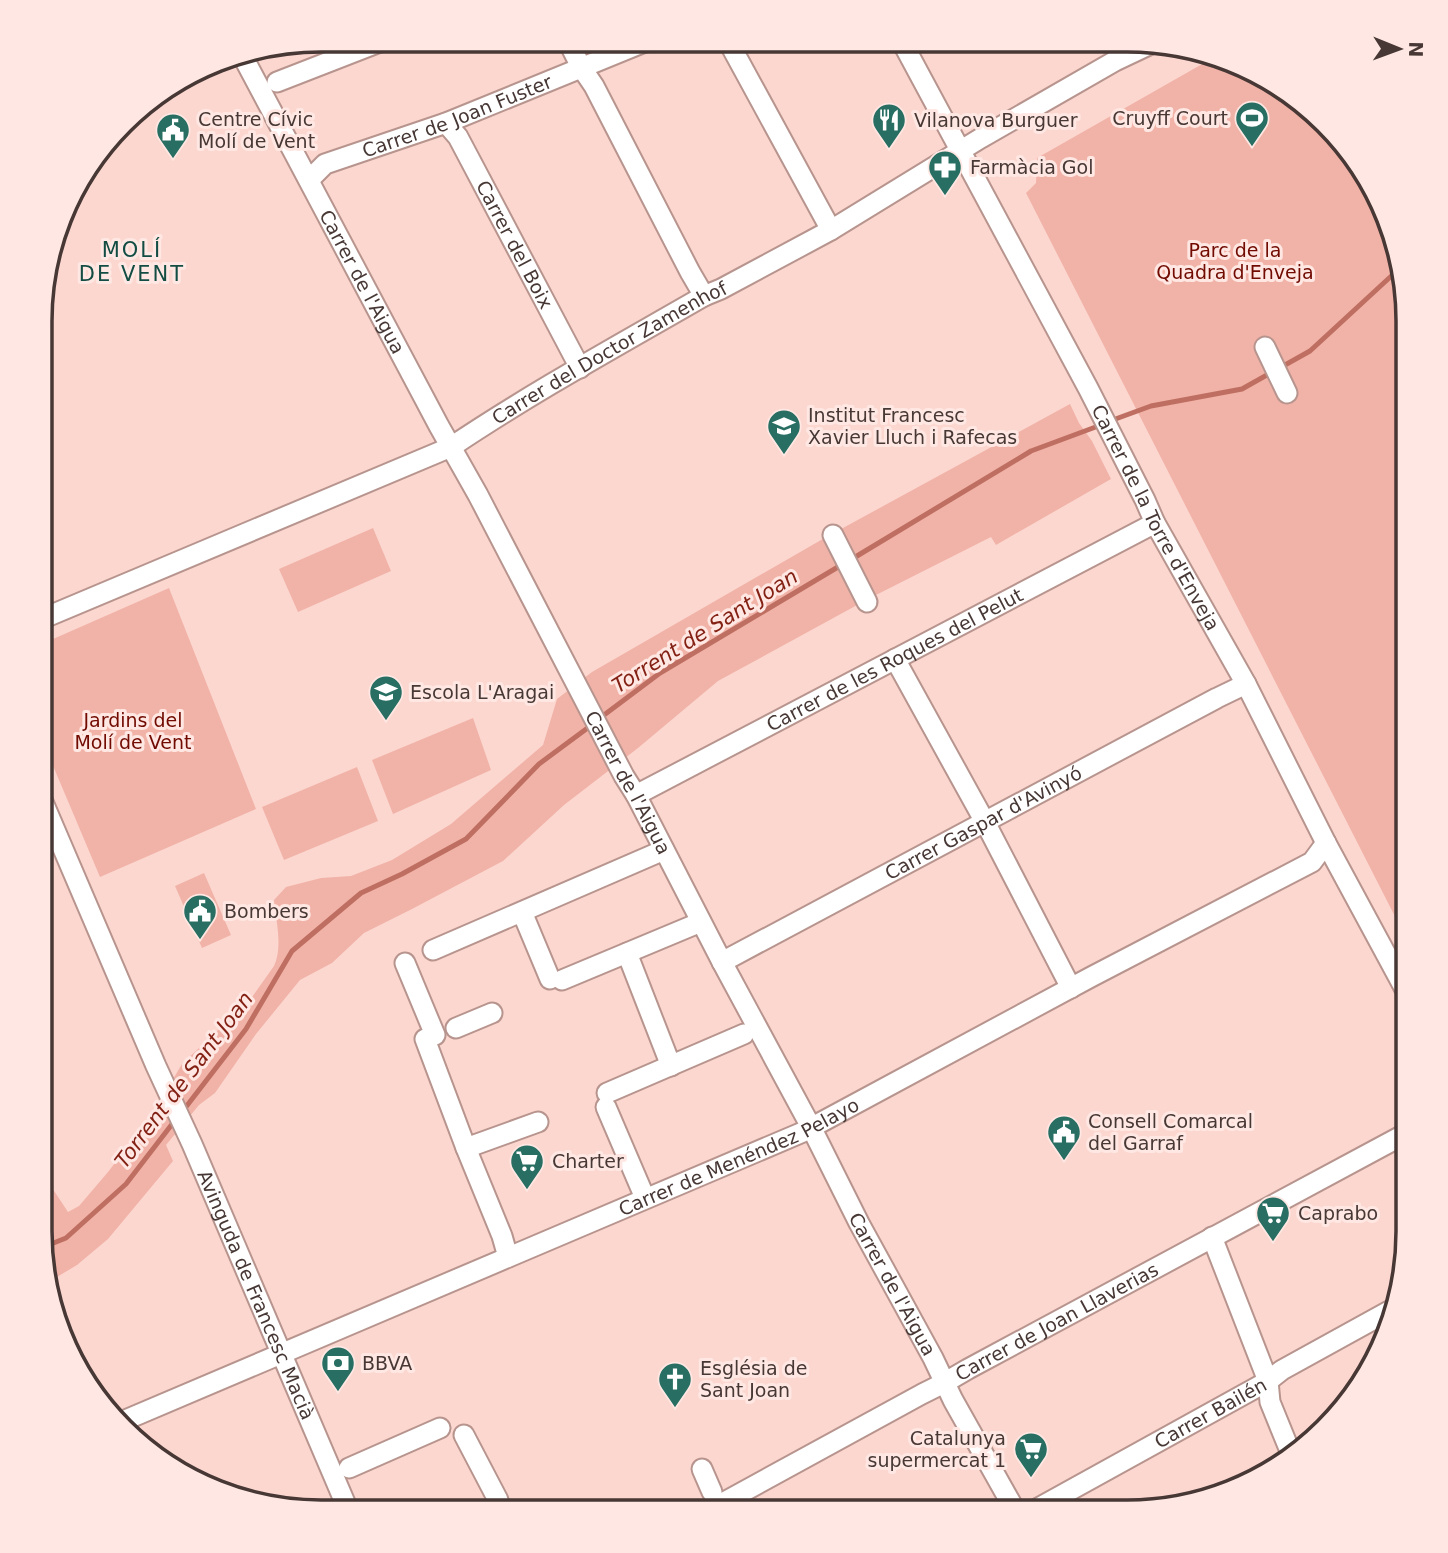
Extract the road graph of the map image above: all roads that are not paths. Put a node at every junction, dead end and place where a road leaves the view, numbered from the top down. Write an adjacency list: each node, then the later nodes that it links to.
1 (354, 52): 11 (street)
2 (574, 52): 10 (street)
3 (619, 52): 10 (street, Carrer de Joan Fuster)
4 (734, 52): 15 (street)
5 (908, 52): 13 (street, Carrer de la Torre d'Enveja)
6 (1113, 52): 8 (street)
7 (1134, 52): 8 (street, Carrer del Doctor Zamenhof)
8 (1118, 60): 13 (street, Carrer del Doctor Zamenhof)
9 (247, 63): 14 (street, Carrer de l'Aigua)
10 (581, 67): 12 (street, Carrer de Joan Fuster); 16 (street)
11 (277, 82)
12 (446, 123): 14 (street, Carrer de Joan Fuster); 18 (street, Carrer del Boix)
13 (961, 151): 15 (street, Carrer del Doctor Zamenhof); 21 (street, Carrer de la Torre d'Enveja)
14 (309, 180): 20 (street, Carrer de l'Aigua)
15 (831, 230): 16 (street, Carrer del Doctor Zamenhof)
16 (704, 296): 18 (street, Carrer del Doctor Zamenhof)
17 (1265, 348): 19 (street)
18 (580, 368): 20 (street, Carrer del Doctor Zamenhof)
19 (1287, 393)
20 (451, 447): 24 (street, Carrer del Doctor Zamenhof); 27 (street, Carrer de l'Aigua)
21 (1155, 523): 25 (street, Carrer de les Roques del Pelut); 26 (street, Carrer de la Torre d'Enveja)
22 (833, 535): 23 (street)
23 (867, 602)
24 (52, 615)
25 (895, 659): 27 (street, Carrer de les Roques del Pelut); 28 (street)
26 (1246, 684): 28 (street, Carrer Gaspar d'Avinyó); 30 (street, Carrer de la Torre d'Enveja)
27 (636, 795): 31 (street, Carrer de l'Aigua)
28 (985, 822): 36 (street, Carrer Gaspar d'Avinyó); 39 (street)
29 (52, 823): 52 (street, Avinguda de Francesc Macià)
30 (1326, 842): 38 (street, Carrer de la Torre d'Enveja); 39 (street, Carrer de Menéndez Pelayo)
31 (664, 849): 32 (street); 33 (street, Carrer de l'Aigua)
32 (522, 912): 34 (street); 35 (street)
33 (701, 922): 35 (street); 36 (street, Carrer de l'Aigua)
34 (433, 950)
35 (627, 953): 43 (street)
36 (722, 962): 45 (street, Carrer de l'Aigua)
37 (405, 963): 47 (street)
38 (1396, 972)
39 (1071, 988): 45 (street, Carrer de Menéndez Pelayo)
40 (492, 1013): 41 (street)
41 (456, 1028)
42 (744, 1034): 43 (street)
43 (671, 1066): 48 (street)
44 (538, 1122): 47 (street)
45 (811, 1127): 48 (street, Carrer de Menéndez Pelayo); 54 (street, Carrer de l'Aigua)
46 (1396, 1139): 49 (street, Carrer de Joan Llaverias)
47 (466, 1148): 50 (street)
48 (645, 1198): 50 (street, Carrer de Menéndez Pelayo)
49 (1212, 1237): 53 (street); 54 (street, Carrer de Joan Llaverias)
50 (508, 1257): 52 (street, Carrer de Menéndez Pelayo)
51 (1382, 1315): 53 (street, Carrer Bailén)
52 (282, 1354): 55 (street, Carrer de Menéndez Pelayo); 62 (street, Avinguda de Francesc Macià)
53 (1268, 1381): 58 (street); 66 (street, Carrer Bailén)
54 (944, 1383): 64 (street, Carrer de Joan Llaverias); 65 (street, Carrer de l'Aigua)
55 (128, 1419)
56 (440, 1428): 59 (street)
57 (464, 1435): 63 (street)
58 (1288, 1446)
59 (349, 1468)
60 (702, 1469): 61 (street)
61 (712, 1492)
62 (344, 1500)
63 (498, 1500)
64 (728, 1500)
65 (1009, 1500)
66 (1053, 1500)

